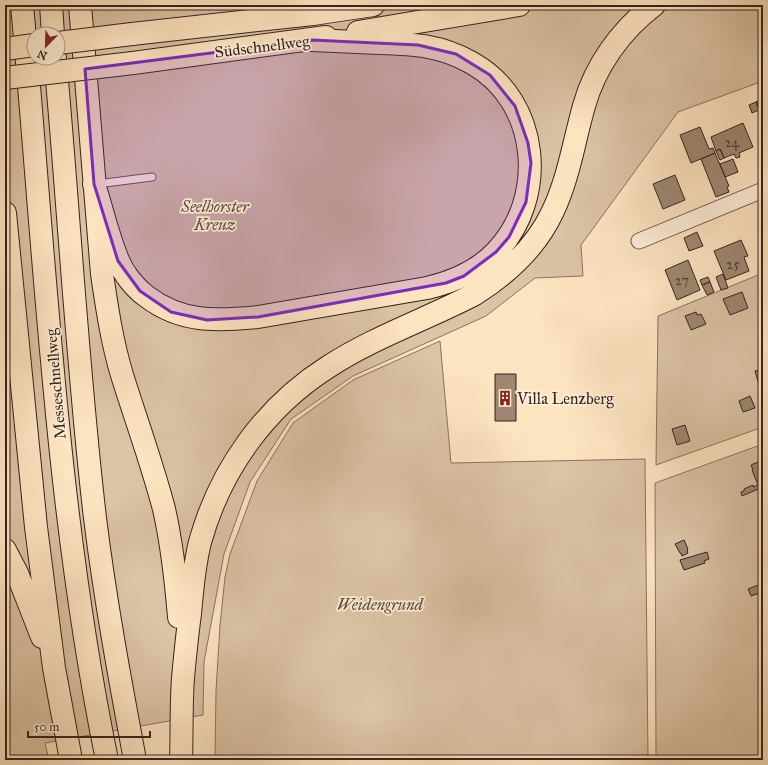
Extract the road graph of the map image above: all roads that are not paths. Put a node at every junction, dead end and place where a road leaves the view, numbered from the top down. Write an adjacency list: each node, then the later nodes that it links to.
1 (22, 5): 26 (highway, Messeschnellweg)
2 (51, 5): 9 (highway)
3 (80, 5): 17 (highway)
4 (340, 5): 8 (highway)
5 (373, 5): 8 (highway, Südschnellweg)
6 (519, 5): 10 (highway, Südschnellweg)
7 (654, 5): 24 (highway)
8 (312, 14): 11 (highway, Südschnellweg, bridge)
9 (52, 26)
10 (312, 40): 15 (highway, Südschnellweg, bridge); 17 (highway)
11 (66, 42)
12 (26, 47): 13 (highway, bridge)
13 (5, 49)
14 (56, 66): 27 (highway, Messeschnellweg)
15 (5, 78)
16 (152, 177): 17 (lane)
17 (94, 184): 24 (highway)
18 (763, 190): 20 (street)
19 (5, 214): 21 (highway)
20 (639, 241)
21 (6, 250): 23 (highway)
22 (5, 550): 23 (highway)
23 (54, 668): 25 (highway)
24 (183, 678): 28 (highway)
25 (71, 760)
26 (107, 760)
27 (136, 760)
28 (181, 760)

